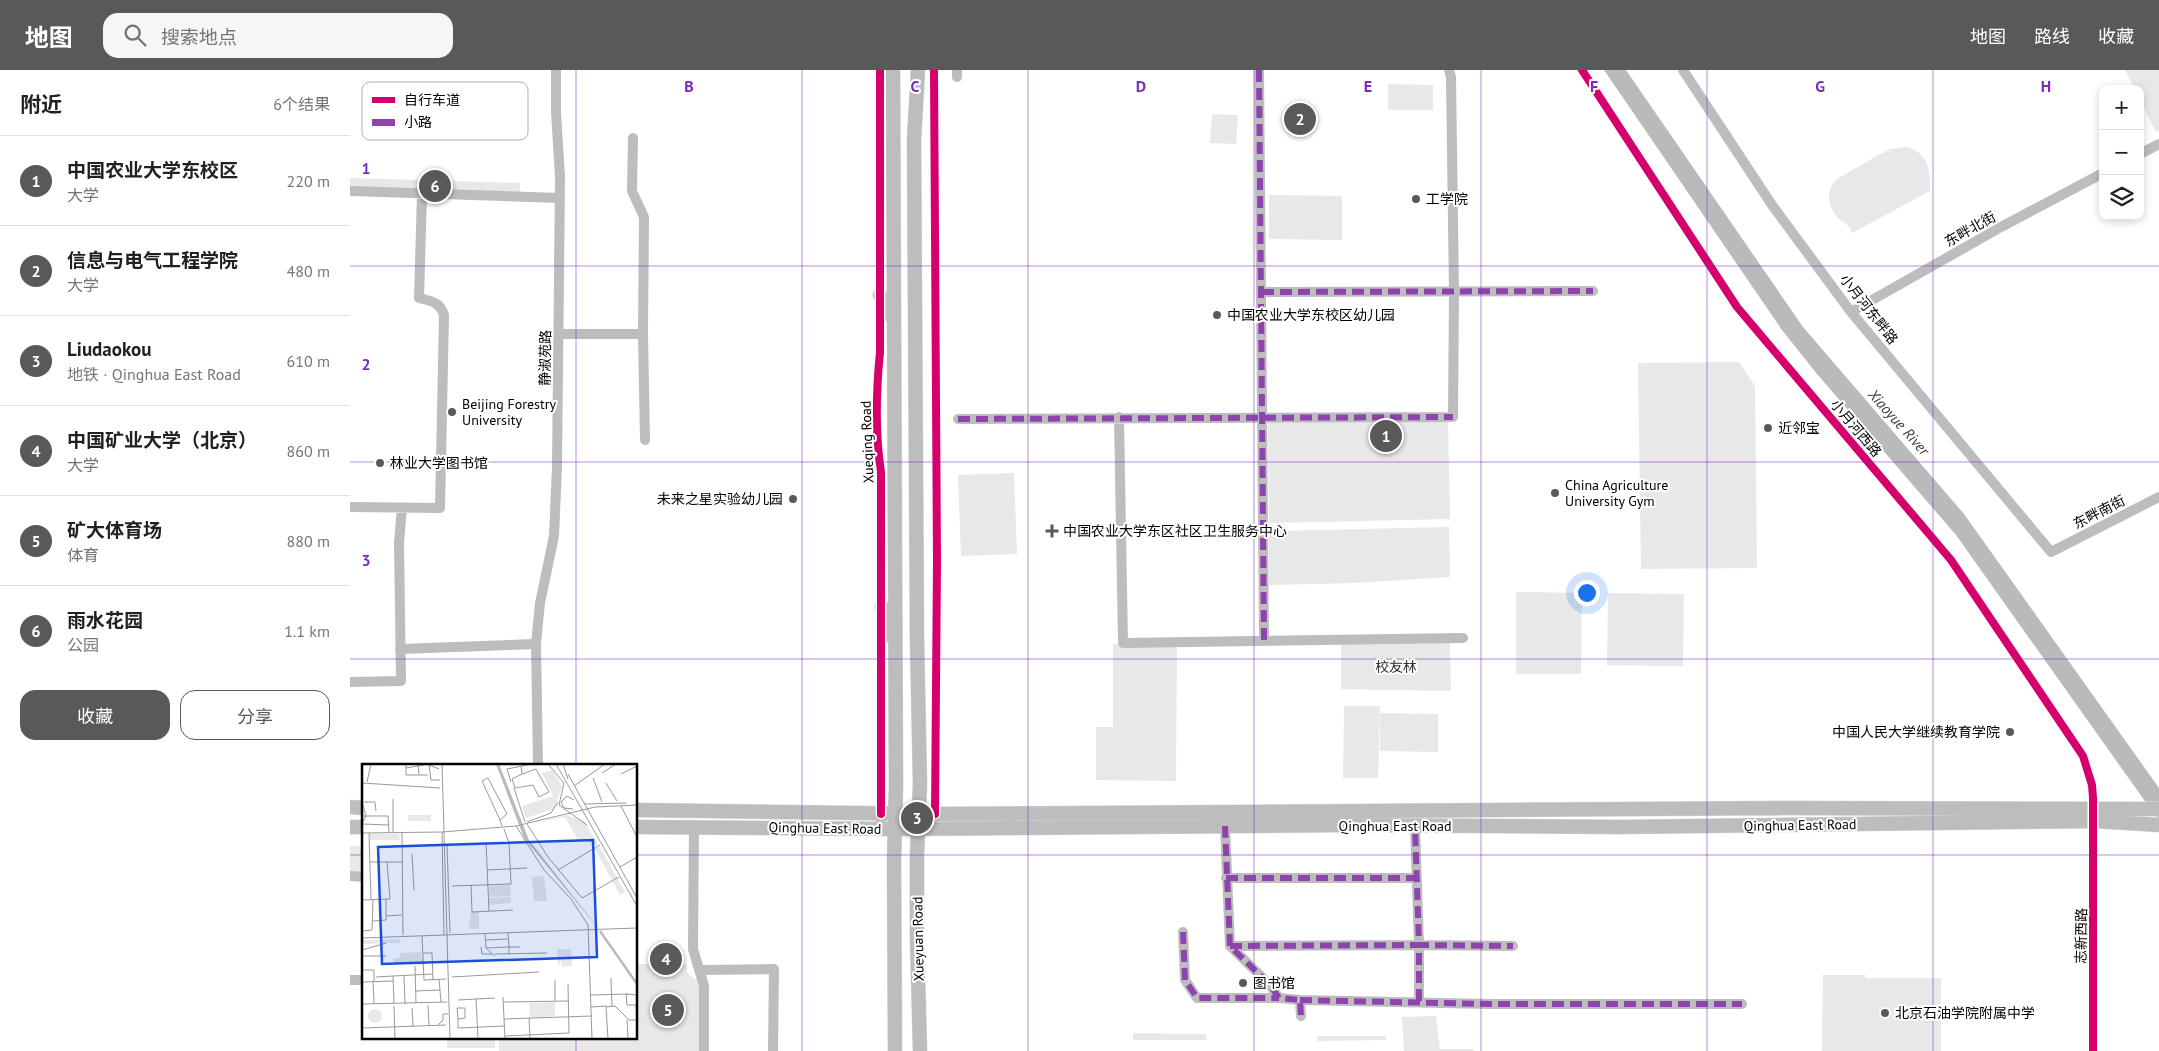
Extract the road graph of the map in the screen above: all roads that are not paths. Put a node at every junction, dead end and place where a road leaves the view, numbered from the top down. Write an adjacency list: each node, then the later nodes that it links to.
1 (556, 70): 16 (street, 静淑苑路)
2 (880, 70): 20 (street, Xueqing Road)
3 (893, 70): 22 (main road, Xueqing Road)
4 (918, 70): 47 (main road)
5 (934, 70): 45 (street)
6 (1259, 70): 18 (street)
7 (1449, 70): 19 (street)
8 (1582, 70): 46 (street, 小月河西路)
9 (1683, 70): 21 (street, 小月河东畔路)
10 (633, 138): 24 (street)
11 (2159, 144): 12 (street)
12 (2144, 152)
13 (2099, 175): 21 (street, 东畔北街)
14 (350, 191): 15 (street)
15 (422, 194): 16 (street); 31 (street)
16 (560, 198): 23 (street, 静淑苑路)
17 (1593, 291): 19 (street)
18 (1262, 292): 19 (street); 26 (street)
19 (1454, 292): 26 (street)
20 (880, 295): 22 (main road); 33 (street, Xueqing Road)
21 (1851, 312): 32 (street, 小月河东畔路)
22 (893, 319): 36 (main road, Xueqing Road)
23 (558, 334): 24 (street); 37 (street, 静淑苑路)
24 (643, 334): 28 (street)
25 (1119, 417): 26 (street); 27 (street); 35 (street)
26 (1263, 417): 35 (street)
27 (958, 419)
28 (645, 440)
29 (2159, 497): 32 (street, 东畔南街)
30 (350, 507): 31 (street)
31 (402, 508): 38 (street)
32 (2051, 552)
33 (882, 606): 36 (main road); 44 (street, Xueqing Road)
34 (1463, 638): 35 (street)
35 (1264, 640)
36 (895, 643): 44 (main road, Xueqing Road)
37 (536, 644): 38 (street); 40 (street, 静淑苑路)
38 (400, 649): 39 (street)
39 (350, 682)
40 (538, 764)
41 (1788, 808): 45 (main road, Qinghua East Road); 46 (main road, Qinghua East Road); 51 (main road)
42 (2159, 809): 46 (main road, Qinghua East Road)
43 (638, 810): 44 (main road, Qinghua East Road)
44 (888, 814): 47 (main road, Qinghua East Road); 54 (main road, Xueyuan Road)
45 (935, 814): 47 (main road, Qinghua East Road)
46 (2093, 815): 48 (main road, Qinghua East Road); 51 (main road, Qinghua East Road); 71 (street, 志新西路)
47 (918, 821): 49 (main road, Qinghua East Road); 54 (main road, Qinghua East Road); 70 (main road, Xueyuan Road)
48 (2156, 825)
49 (1225, 826): 50 (main road, Qinghua East Road); 55 (street)
50 (1415, 826): 51 (main road, Qinghua East Road); 56 (street)
51 (1788, 826)
52 (638, 827): 53 (main road, Qinghua East Road)
53 (694, 827): 54 (main road, Qinghua East Road); 61 (street)
54 (888, 829): 69 (main road, Xueyuan Road)
55 (1226, 878): 56 (street); 59 (street)
56 (1417, 878): 58 (street)
57 (1183, 932): 62 (street)
58 (1419, 945): 59 (street); 60 (street); 64 (street)
59 (1230, 946): 62 (street)
60 (1513, 946)
61 (700, 970): 67 (street); 68 (street)
62 (1279, 998): 63 (street)
63 (1300, 1000): 64 (street); 66 (street)
64 (1419, 1002): 65 (street)
65 (1742, 1004)
66 (1301, 1016)
67 (704, 1051)
68 (774, 1051)
69 (895, 1051)
70 (920, 1051)
71 (2093, 1051)

